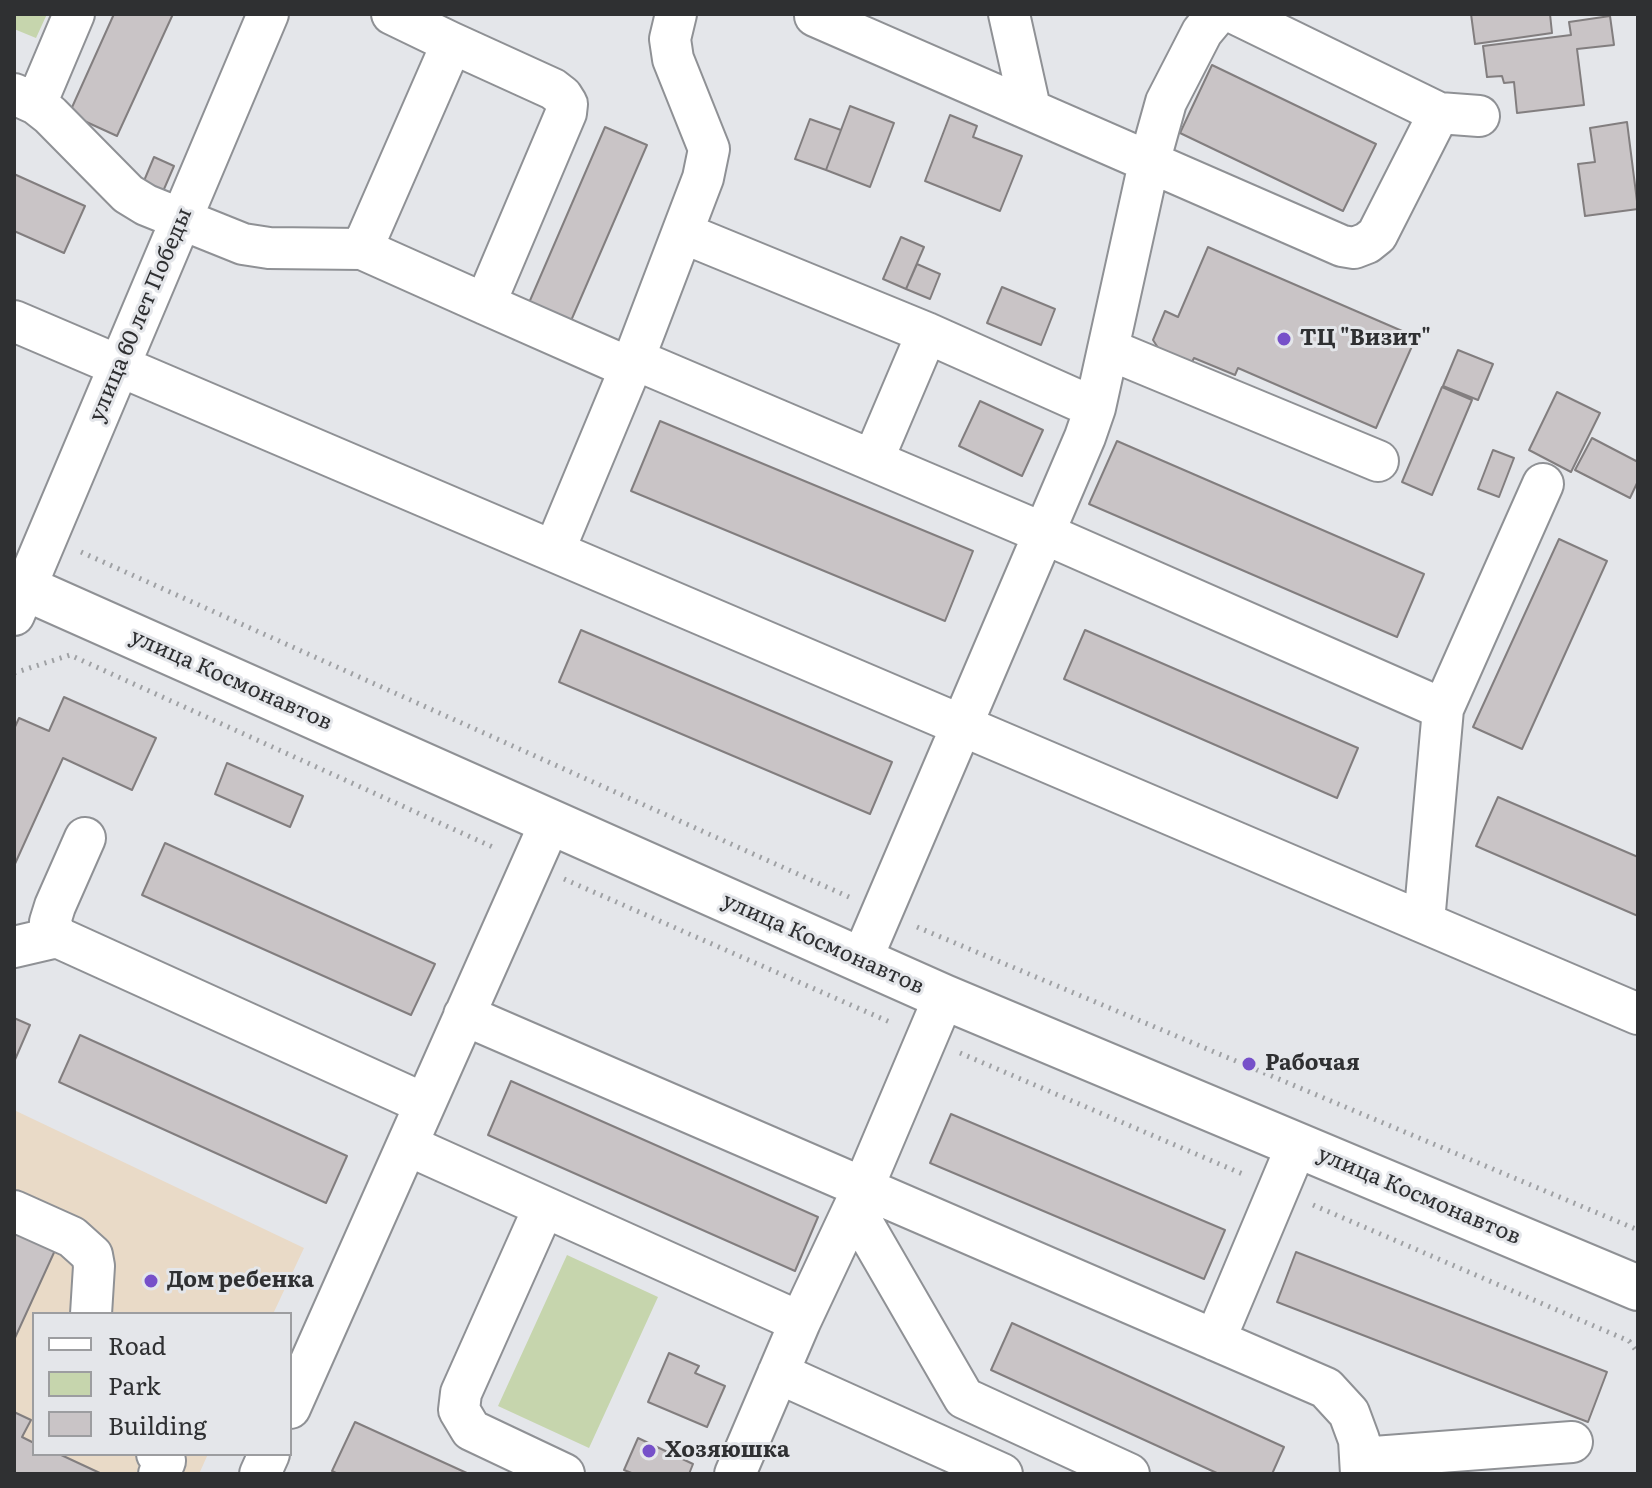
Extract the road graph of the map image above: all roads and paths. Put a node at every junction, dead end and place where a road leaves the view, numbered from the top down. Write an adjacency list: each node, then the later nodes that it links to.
1 (74, 14): 10 (street)
2 (268, 14): 15 (street, улица 60 лет Победы)
3 (392, 14): 9 (street)
4 (676, 14): 16 (street)
5 (1009, 14): 11 (street)
6 (1217, 14): 14 (street)
7 (1236, 14): 12 (street)
8 (815, 16): 11 (street)
9 (452, 43): 17 (street); 18 (street)
10 (25, 99): 15 (street)
11 (1030, 108): 14 (street)
12 (1439, 113): 13 (street); 14 (street)
13 (1479, 116)
14 (1149, 163): 21 (street)
15 (181, 220): 17 (street); 23 (street, улица 60 лет Победы)
16 (683, 233): 20 (street); 22 (street)
17 (362, 249): 18 (street)
18 (485, 304): 22 (street)
19 (14, 321): 23 (street)
20 (927, 333): 24 (street); 25 (street)
21 (1108, 349): 24 (street); 26 (street)
22 (632, 363): 25 (street); 30 (street)
23 (119, 366): 29 (street, улица 60 лет Победы); 30 (street)
24 (1095, 408): 28 (street)
25 (873, 460): 28 (street)
26 (1378, 461)
27 (1543, 484): 33 (street)
28 (1043, 533): 33 (street); 34 (street)
29 (47, 537): 31 (street, улица 60 лет Победы); 38 (path)
30 (554, 551): 34 (street)
31 (18, 596): 35 (main road, улица Космонавтов)
32 (14, 673): 37 (path)
33 (1443, 709): 39 (street)
34 (962, 725): 38 (street); 39 (street)
35 (550, 823): 37 (street); 42 (main road, улица Космонавтов)
36 (85, 838): 40 (street)
37 (532, 865): 45 (street); 46 (path)
38 (880, 912): 42 (street); 54 (path)
39 (1424, 922): 44 (street)
40 (57, 937): 41 (street); 47 (street)
41 (14, 947)
42 (861, 961): 43 (main road, улица Космонавтов)
43 (944, 997): 46 (street); 49 (main road, улица Космонавтов)
44 (1638, 1014)
45 (464, 1015): 47 (street); 51 (street)
46 (926, 1038): 50 (path); 51 (street)
47 (425, 1104): 48 (street)
48 (407, 1145): 52 (street); 61 (street)
49 (1297, 1145): 50 (street); 55 (main road, улица Космонавтов)
50 (1278, 1190): 58 (street); 59 (path)
51 (858, 1198): 57 (street); 58 (street); 69 (street)
52 (544, 1207): 57 (street); 66 (street)
53 (14, 1211): 56 (street)
54 (1638, 1230)
55 (1638, 1288)
56 (91, 1312)
57 (800, 1322): 60 (street)
58 (1215, 1340): 64 (street)
59 (1638, 1353)
60 (778, 1373): 67 (street); 68 (street)
61 (292, 1404)
62 (1572, 1442): 64 (street)
63 (159, 1456): 65 (street)
64 (1361, 1466)
65 (159, 1474)
66 (564, 1474)
67 (735, 1474)
68 (1002, 1474)
69 (1129, 1474)

